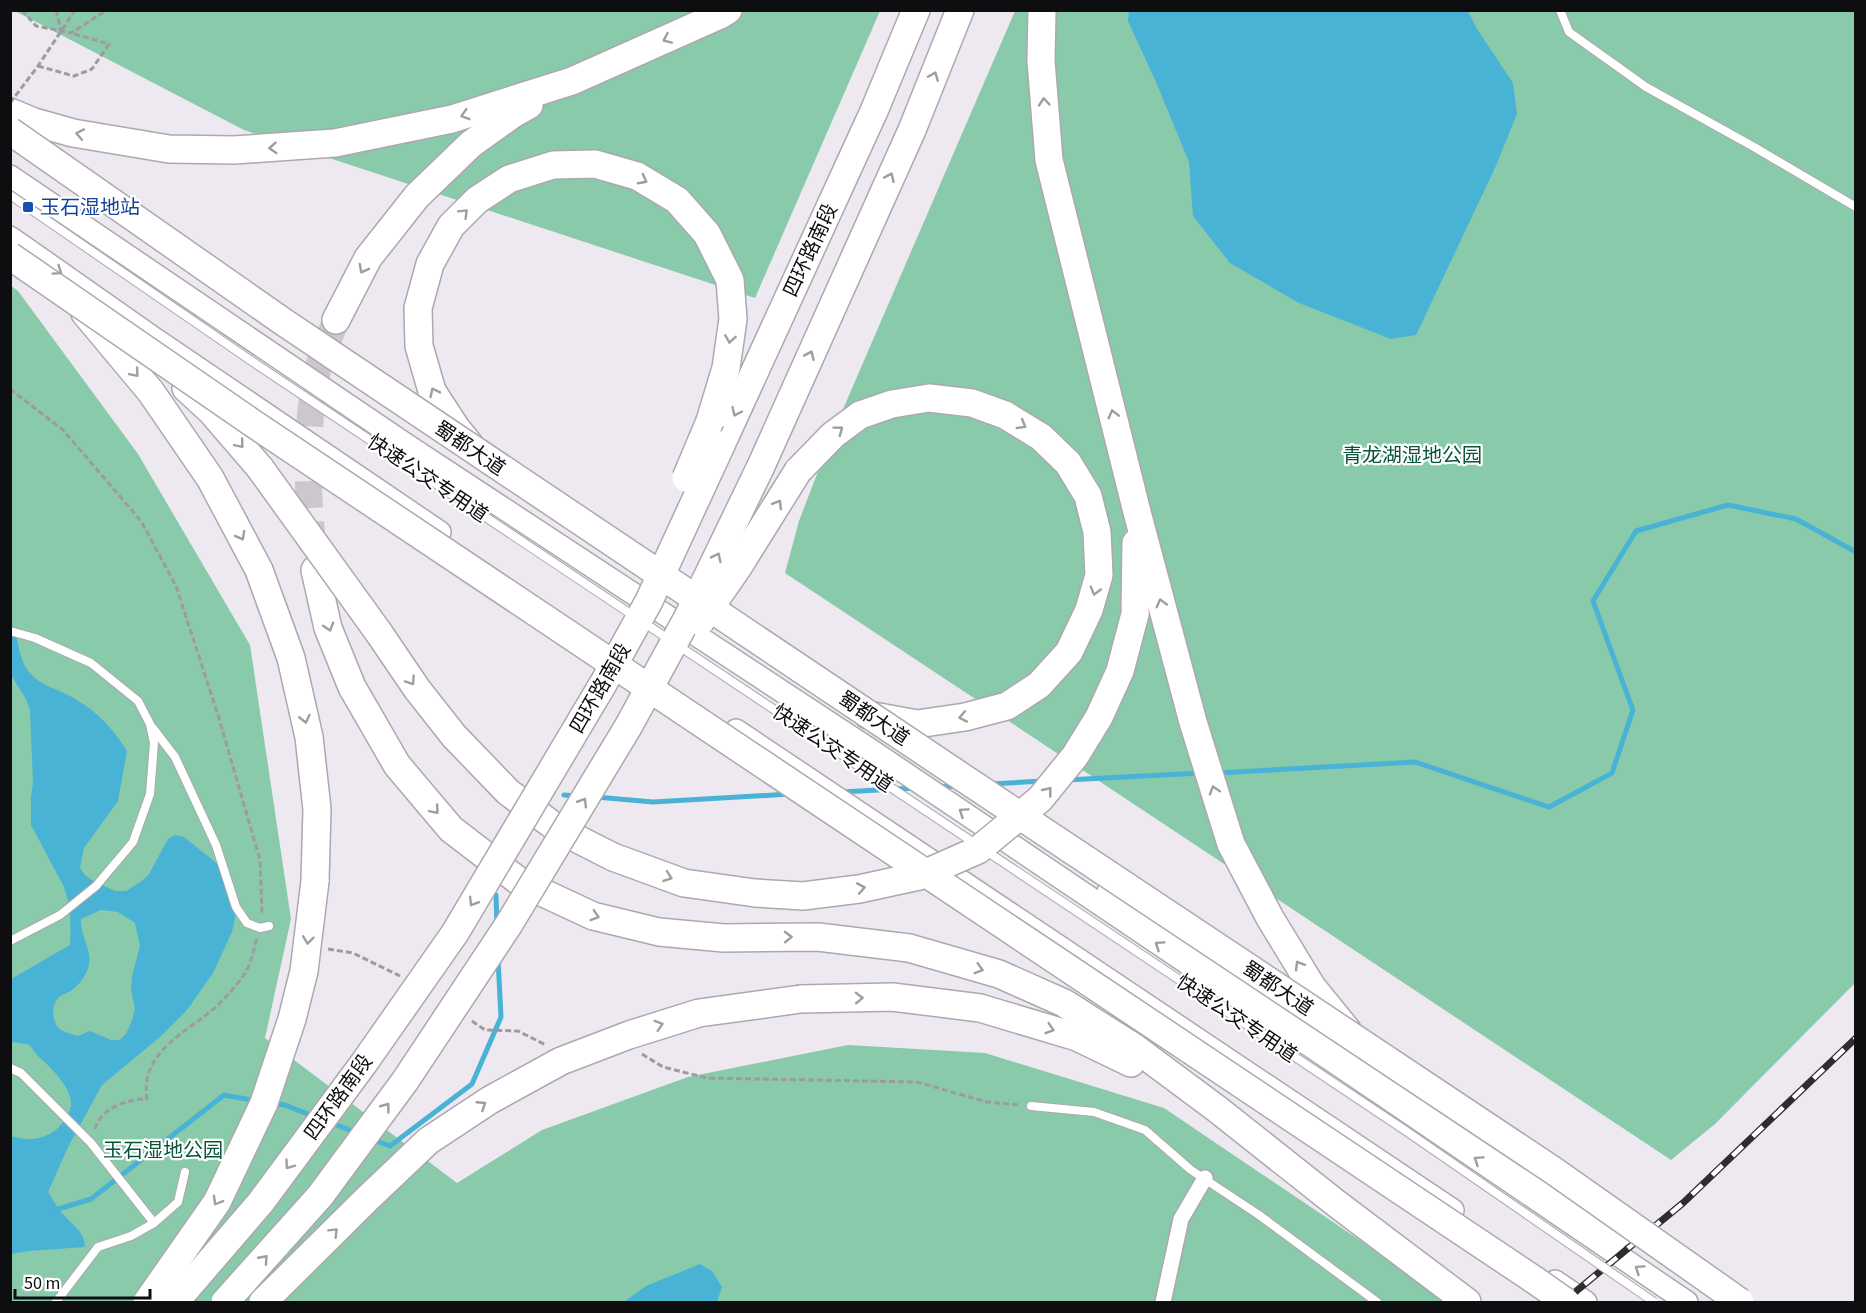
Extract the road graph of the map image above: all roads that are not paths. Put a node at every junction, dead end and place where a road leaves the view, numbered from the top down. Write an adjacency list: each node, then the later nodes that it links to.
1 (916, 10): 16 (highway, 四环路南段, one-way to 16)
2 (960, 10): 23 (highway, one-way to 2, bridge)
3 (1042, 10): 18 (highway, one-way to 3)
4 (1560, 10): 11 (lane)
5 (724, 13): 6 (highway, one-way to 6)
6 (572, 81): 7 (highway, one-way to 7); 15 (highway, one-way to 15)
7 (18, 122): 46 (highway, 蜀都大道, bridge)
8 (10, 146): 17 (highway)
9 (10, 176): 44 (main road, one-way to 9)
10 (10, 195): 43 (lane, 快速公交专用道, bridge)
11 (1856, 207)
12 (10, 237): 42 (main road, one-way to 42)
13 (10, 258): 14 (highway); 41 (highway, bridge)
14 (84, 312): 18 (highway, one-way to 18, bridge); 34 (highway, one-way to 34, bridge)
15 (336, 320)
16 (715, 433): 17 (highway, one-way to 16); 35 (highway, 四环路南段, one-way to 35, bridge)
17 (494, 472): 21 (highway)
18 (1137, 512): 27 (highway, one-way to 18)
19 (315, 570): 29 (highway, one-way to 29)
20 (10, 631): 22 (lane)
21 (849, 712): 23 (highway, one-way to 21, bridge); 27 (highway)
22 (149, 723): 24 (lane); 25 (lane)
23 (628, 727): 36 (highway, one-way to 23, bridge)
24 (269, 926)
25 (10, 941)
26 (10, 1068): 32 (lane)
27 (1386, 1077): 45 (highway)
28 (1031, 1106): 31 (lane)
29 (1217, 1109): 37 (highway, one-way to 29, bridge); 40 (highway)
30 (185, 1172): 32 (lane)
31 (1205, 1178): 38 (street); 39 (lane)
32 (154, 1223): 33 (lane)
33 (56, 1302)
34 (147, 1302)
35 (176, 1302)
36 (225, 1302)
37 (263, 1302)
38 (1163, 1302)
39 (1377, 1302)
40 (1467, 1302)
41 (1566, 1302)
42 (1586, 1302)
43 (1654, 1302)
44 (1687, 1302)
45 (1726, 1302)
46 (1740, 1302)

